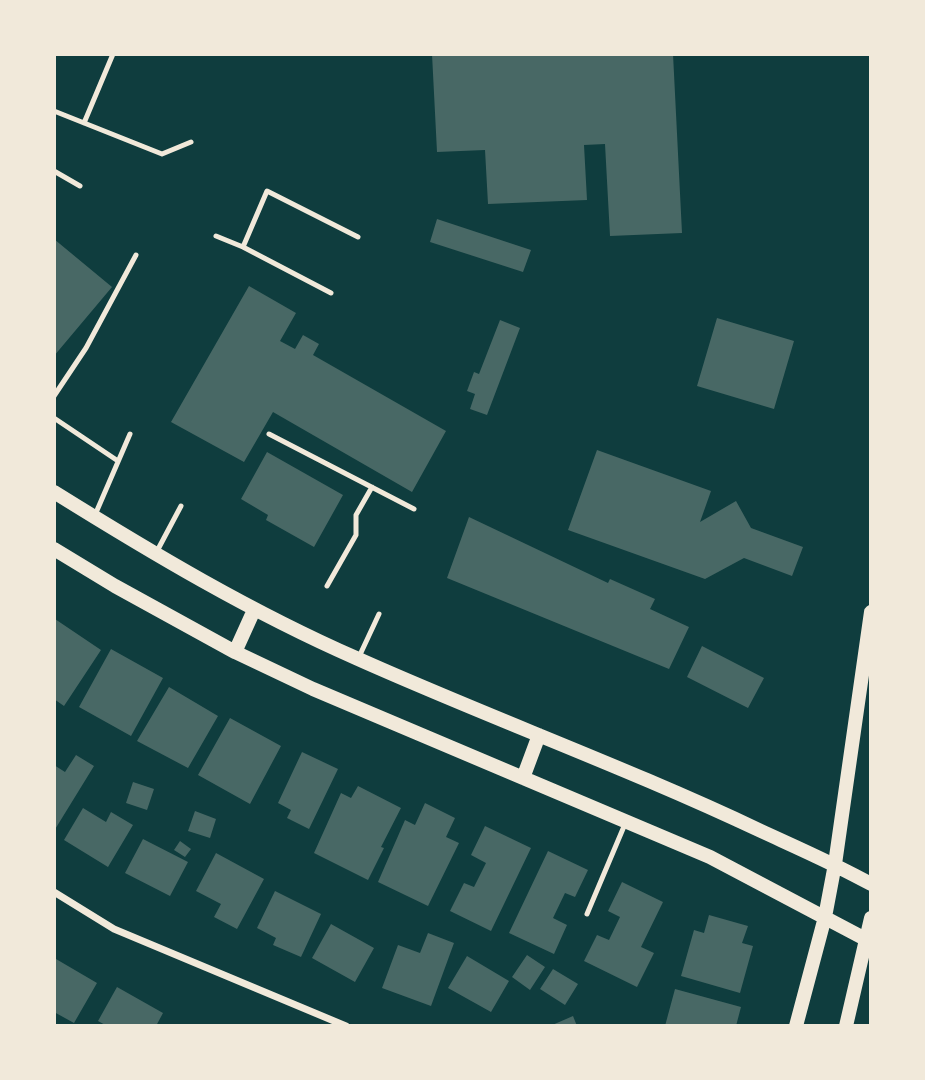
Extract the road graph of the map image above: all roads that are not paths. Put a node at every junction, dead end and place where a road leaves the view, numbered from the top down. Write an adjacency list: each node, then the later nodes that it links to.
1 (113, 54): 3 (lane)
2 (54, 111): 3 (lane)
3 (85, 123): 4 (lane)
4 (191, 142)
5 (54, 171): 6 (lane)
6 (80, 186)
7 (216, 236): 9 (lane)
8 (358, 237): 9 (lane)
9 (243, 247): 11 (lane)
10 (135, 255): 12 (lane)
11 (331, 293)
12 (54, 396)
13 (54, 418): 16 (lane)
14 (130, 434): 16 (lane)
15 (268, 434): 17 (lane)
16 (118, 461): 21 (lane)
17 (372, 487): 20 (lane); 24 (lane)
18 (54, 492): 21 (main road)
19 (181, 506): 23 (lane)
20 (414, 509)
21 (94, 517): 23 (main road)
22 (54, 549): 28 (main road)
23 (155, 554): 25 (main road)
24 (327, 586)
25 (254, 610): 28 (main road); 29 (main road)
26 (871, 612): 33 (main road)
27 (379, 614): 29 (lane)
28 (235, 652): 31 (main road)
29 (358, 659): 30 (main road)
30 (539, 735): 31 (main road); 33 (main road)
31 (523, 778): 32 (main road)
32 (626, 821): 36 (lane); 37 (main road)
33 (835, 864): 34 (main road); 37 (main road)
34 (871, 884)
35 (54, 892): 40 (street)
36 (587, 914)
37 (825, 917): 39 (main road); 41 (main road)
38 (871, 918): 39 (main road)
39 (869, 941): 42 (main road)
40 (346, 1026)
41 (796, 1026)
42 (846, 1026)

